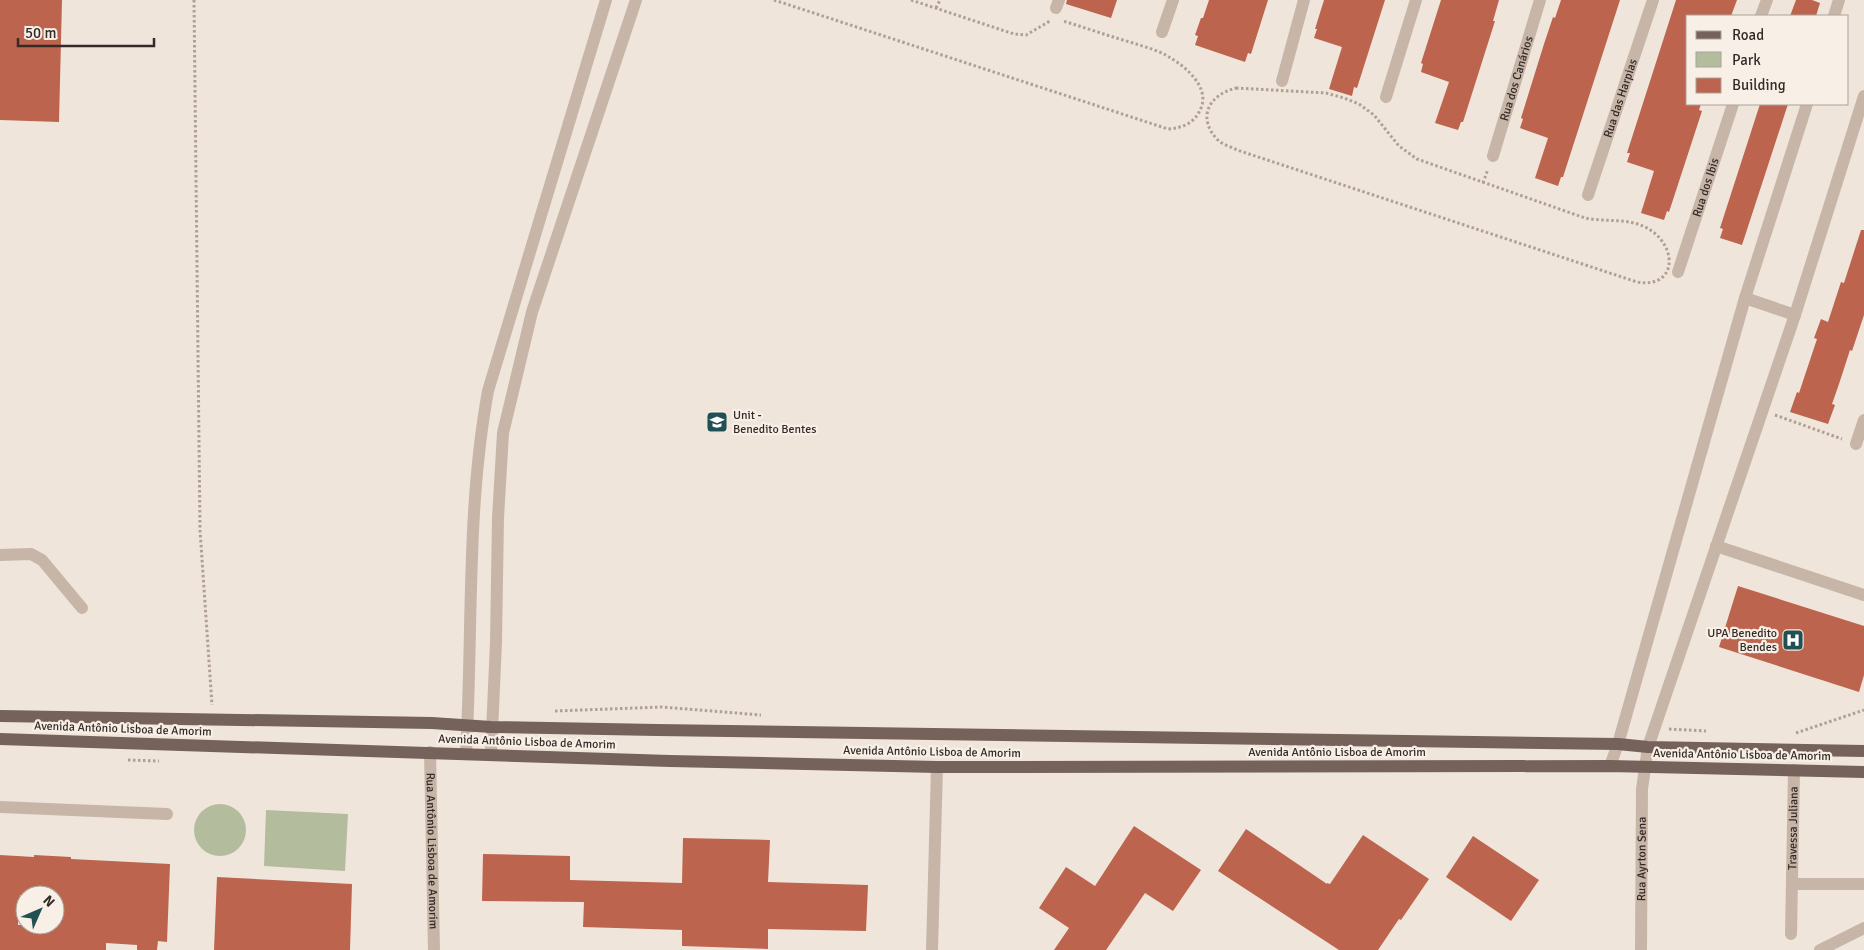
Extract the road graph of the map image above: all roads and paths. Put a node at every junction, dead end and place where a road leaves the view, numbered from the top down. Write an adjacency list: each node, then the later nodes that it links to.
1 (194, 0): 39 (path)
2 (606, 0): 25 (street)
3 (636, 0): 27 (street)
4 (774, 0): 14 (path)
5 (911, 0): 14 (path)
6 (940, 0): 14 (path)
7 (1173, 0): 17 (street)
8 (1304, 0): 18 (street)
9 (1416, 0): 20 (street)
10 (1540, 0): 23 (street, Rua dos Canários)
11 (1653, 0): 24 (street, Rua das Harpias)
12 (1767, 0): 15 (street)
13 (1839, 0): 16 (street)
14 (936, 8)
15 (1762, 15)
16 (1834, 15)
17 (1162, 32)
18 (1281, 86): 18 (path)
19 (1864, 96): 29 (street, Rua Ayrton Sena)
20 (1386, 97)
21 (1733, 105): 26 (street, Rua dos Ibis)
22 (1806, 105): 28 (street)
23 (1493, 156)
24 (1588, 195)
25 (526, 269): 27 (street); 40 (street)
26 (1678, 272)
27 (543, 276): 41 (street)
28 (1745, 298): 29 (street); 46 (street)
29 (1795, 315): 30 (street, Rua Ayrton Sena)
30 (1762, 411): 32 (path); 33 (street, Rua Ayrton Sena)
31 (1864, 420): 32 (street)
32 (1856, 444)
33 (1716, 546): 35 (street); 47 (street, Rua Ayrton Sena)
34 (0, 555): 36 (street)
35 (1864, 595)
36 (82, 608)
37 (1864, 710): 44 (path)
38 (0, 716): 39 (main road, Avenida Antônio Lisboa de Amorim)
39 (214, 721): 40 (main road, Avenida Antônio Lisboa de Amorim)
40 (467, 725): 41 (main road, Avenida Antônio Lisboa de Amorim); 50 (street)
41 (491, 727): 46 (main road, Avenida Antônio Lisboa de Amorim); 51 (street)
42 (1674, 729): 43 (path)
43 (1712, 731)
44 (1788, 736)
45 (0, 739): 49 (main road, Avenida Antônio Lisboa de Amorim)
46 (1618, 744): 47 (main road, Avenida Antônio Lisboa de Amorim); 52 (street)
47 (1648, 746): 48 (main road, Avenida Antônio Lisboa de Amorim); 54 (street, Rua Ayrton Sena)
48 (1864, 750)
49 (430, 752): 50 (main road, Avenida Antônio Lisboa de Amorim); 63 (street, Rua Antônio Lisboa de Amorim)
50 (466, 754): 51 (main road, Avenida Antônio Lisboa de Amorim)
51 (491, 754): 53 (main road, Avenida Antônio Lisboa de Amorim)
52 (1610, 766): 53 (main road, Avenida Antônio Lisboa de Amorim); 54 (main road, Avenida Antônio Lisboa de Amorim)
53 (937, 767): 64 (street)
54 (1644, 767): 55 (main road, Avenida Antônio Lisboa de Amorim); 65 (street, Rua Ayrton Sena)
55 (1794, 770): 56 (main road, Avenida Antônio Lisboa de Amorim); 59 (street, Travessa Juliana)
56 (1864, 772)
57 (0, 807): 58 (street)
58 (167, 814)
59 (1792, 884): 60 (street, Travessa Juliana); 62 (street, Travessa Juliana)
60 (1864, 884)
61 (1864, 928): 66 (street)
62 (1791, 934)
63 (434, 950)
64 (932, 950)
65 (1641, 950)
66 (1820, 950)

